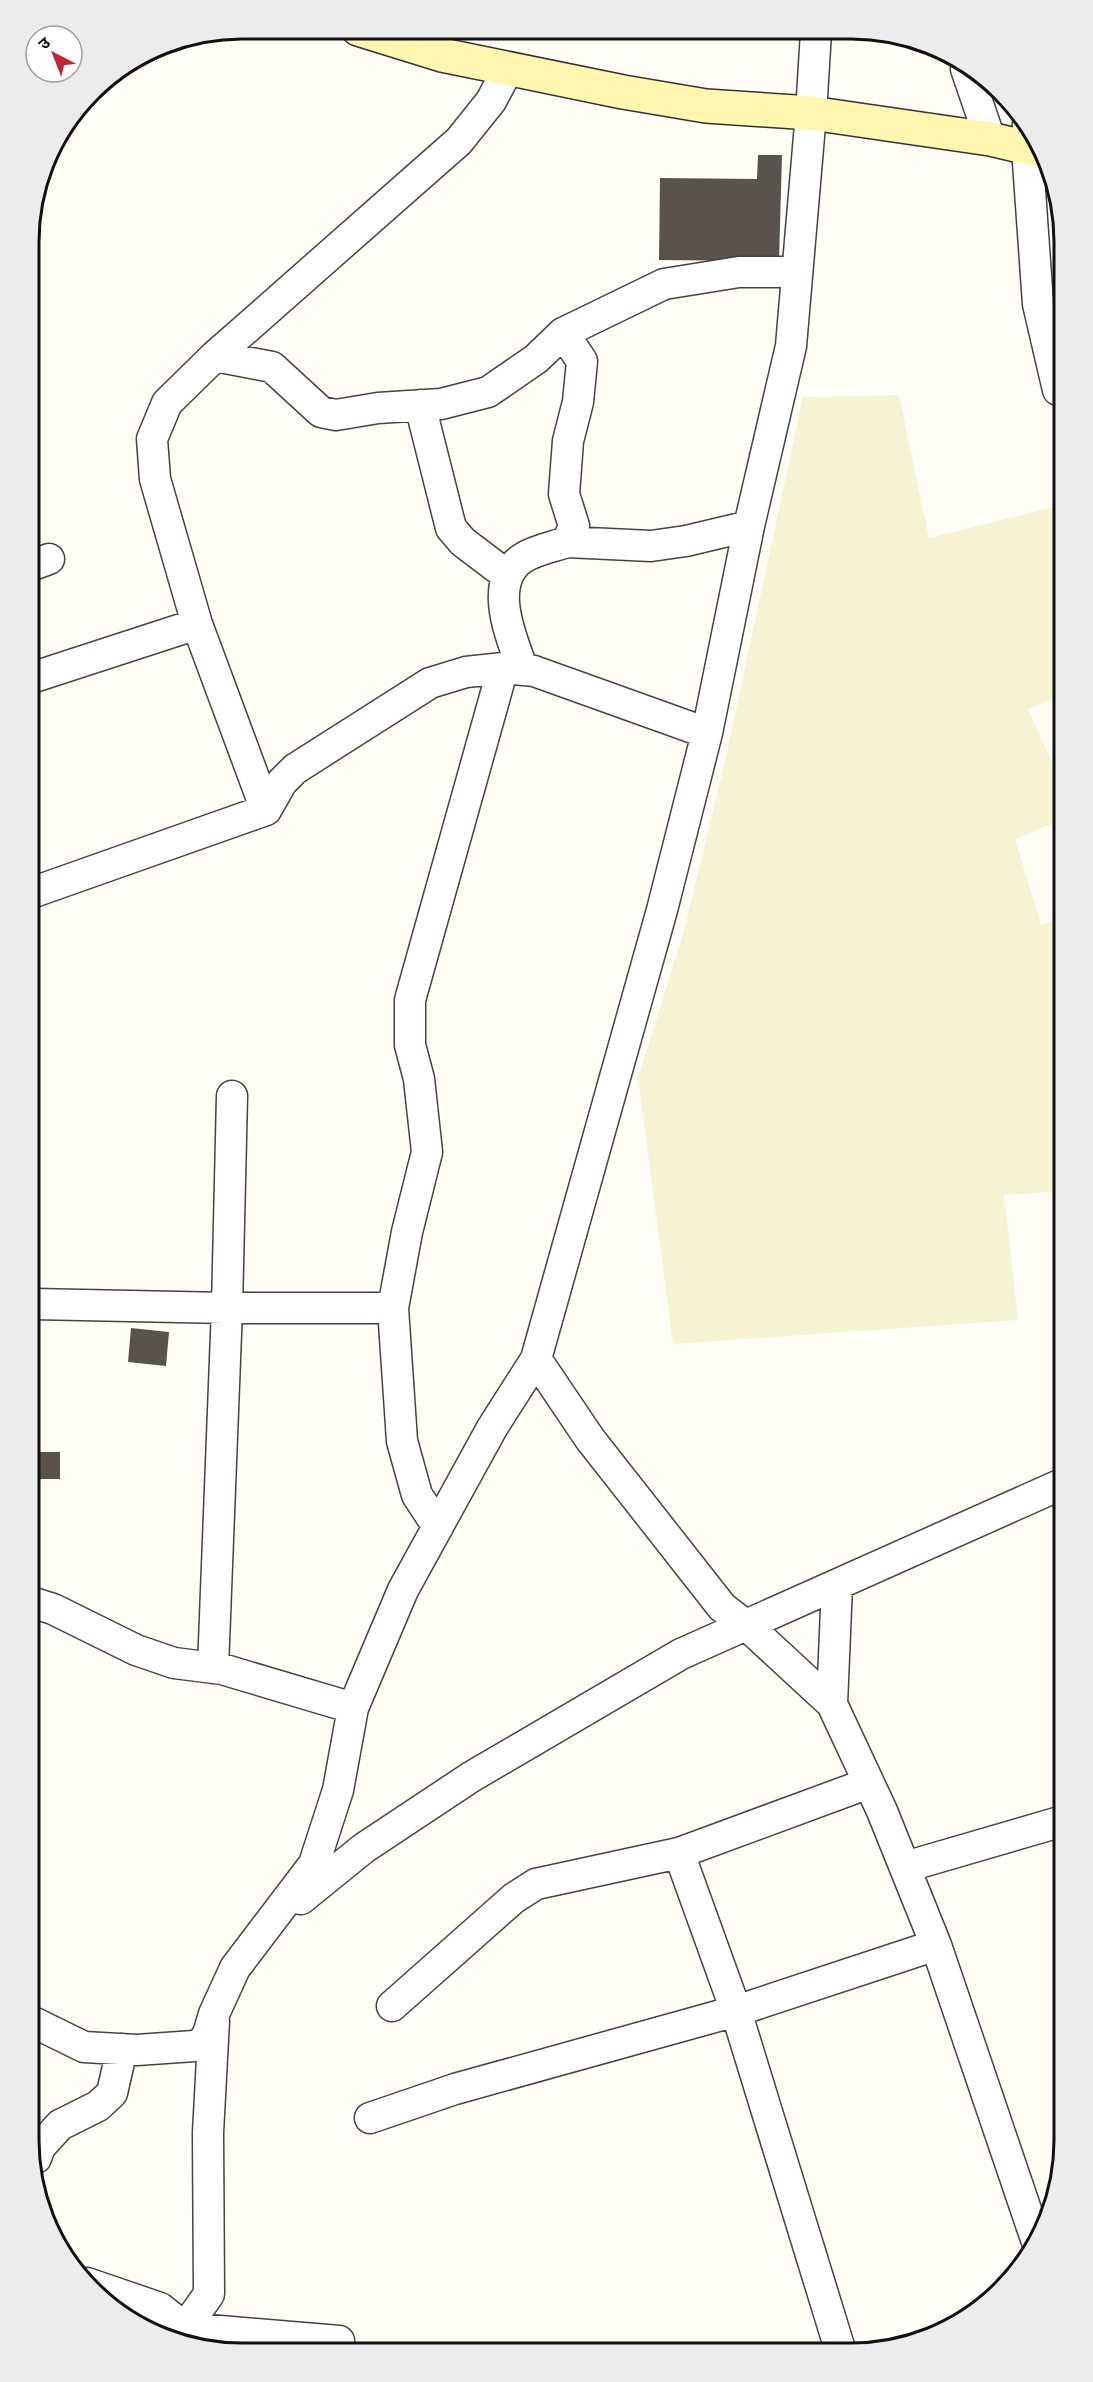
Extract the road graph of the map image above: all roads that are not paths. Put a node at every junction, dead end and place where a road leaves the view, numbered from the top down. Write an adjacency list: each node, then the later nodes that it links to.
1 (390, 39): 3 (main road)
2 (816, 39): 5 (street)
3 (508, 69): 5 (main road); 11 (street)
4 (969, 76): 6 (street)
5 (811, 112): 6 (main road); 9 (street)
6 (990, 139): 7 (main road)
7 (1027, 141)
8 (1032, 151): 12 (street)
9 (797, 273): 10 (street); 14 (street)
10 (563, 333): 13 (street); 15 (street)
11 (215, 356): 13 (street); 17 (street)
12 (1054, 373)
13 (420, 405): 16 (street)
14 (749, 526): 15 (street); 20 (street)
15 (567, 542): 16 (street)
16 (508, 576): 18 (street)
17 (197, 624): 19 (street); 21 (street)
18 (513, 669): 20 (street); 21 (street); 26 (street)
19 (39, 675)
20 (707, 733): 27 (street)
21 (266, 810): 22 (street)
22 (39, 890)
23 (232, 1096): 25 (street)
24 (39, 1304): 25 (street)
25 (227, 1308): 26 (street); 33 (street)
26 (393, 1308): 29 (street)
27 (536, 1359): 29 (street); 32 (street)
28 (1054, 1488): 30 (street)
29 (438, 1527): 35 (street)
30 (837, 1585): 32 (street); 34 (street)
31 (39, 1604): 33 (street)
32 (746, 1626): 34 (street); 40 (street)
33 (213, 1668): 35 (street)
34 (832, 1704): 36 (street)
35 (352, 1708): 40 (street)
36 (869, 1783): 38 (street); 39 (street)
37 (1054, 1824): 39 (street)
38 (679, 1853): 42 (street); 43 (street)
39 (905, 1867): 41 (street)
40 (273, 1921): 44 (street)
41 (936, 1945): 43 (street); 49 (street)
42 (392, 2006)
43 (736, 2011): 47 (street); 54 (street)
44 (214, 2014): 46 (street); 51 (street)
45 (39, 2025): 46 (street)
46 (122, 2049): 48 (street)
47 (370, 2118)
48 (40, 2148)
49 (1032, 2231)
50 (103, 2288): 51 (street)
51 (186, 2335)
52 (188, 2335): 53 (street)
53 (339, 2341)
54 (838, 2343)

